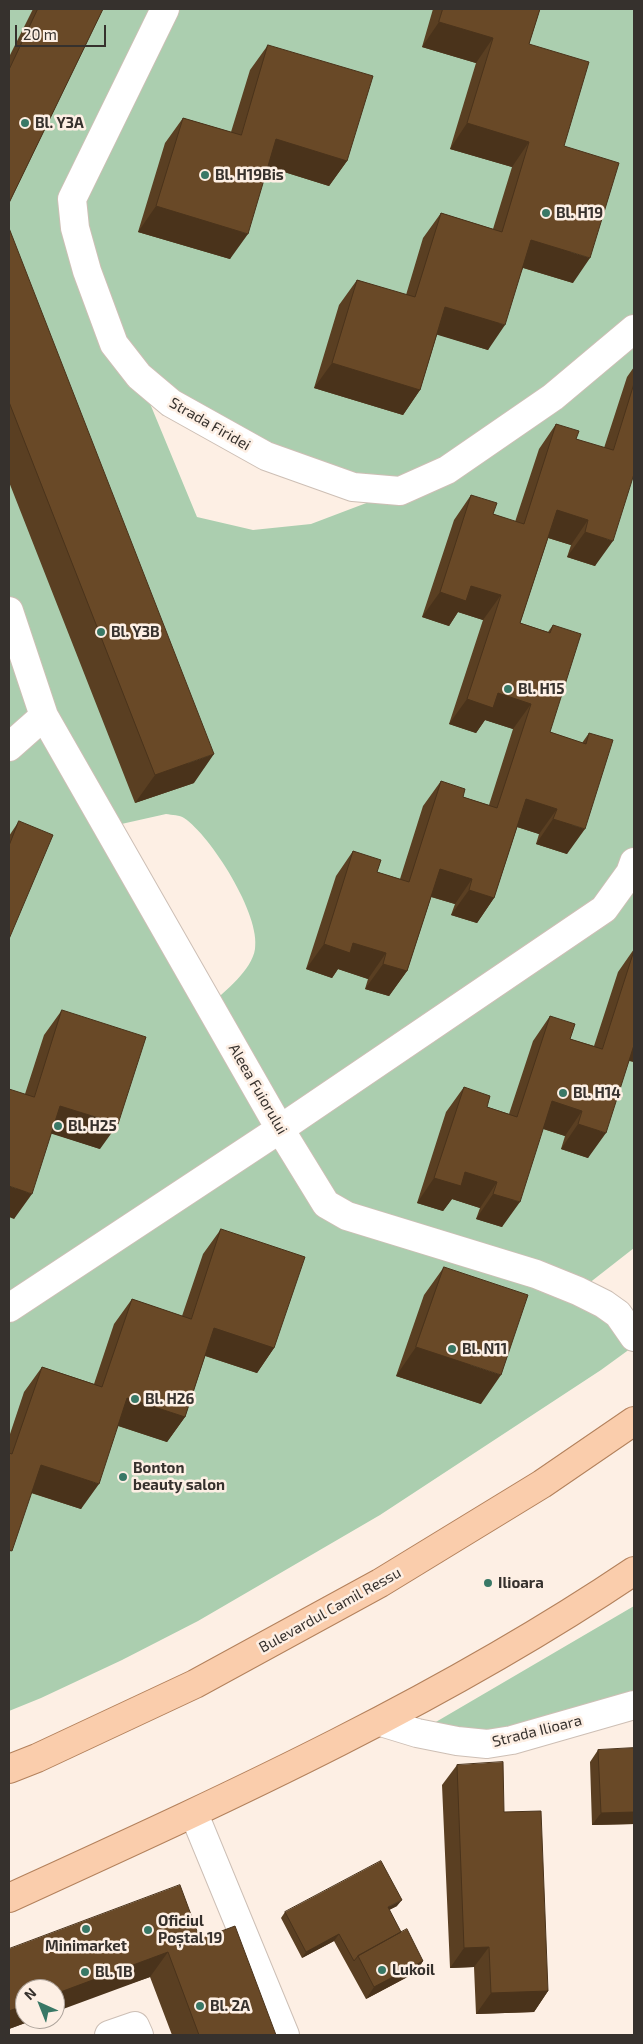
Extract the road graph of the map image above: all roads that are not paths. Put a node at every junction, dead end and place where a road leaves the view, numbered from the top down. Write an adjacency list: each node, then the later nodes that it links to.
1 (165, 9): 2 (street, Strada Firidei)
2 (634, 328)
3 (9, 611): 4 (street, Aleea Fuiorului)
4 (44, 716): 5 (street); 7 (street, Aleea Fuiorului)
5 (9, 747)
6 (634, 862): 7 (street)
7 (280, 1129): 8 (street); 9 (street, Aleea Fuiorului)
8 (9, 1308)
9 (634, 1337)
10 (634, 1421): 14 (main road, Bulevardul Camil Ressu)
11 (634, 1571): 13 (main road)
12 (634, 1705): 13 (street, Strada Ilioara)
13 (381, 1722): 15 (main road)
14 (9, 1769)
15 (194, 1814): 16 (main road); 19 (street)
16 (9, 1898)
17 (110, 2035): 18 (street)
18 (139, 2035)
19 (285, 2035)

